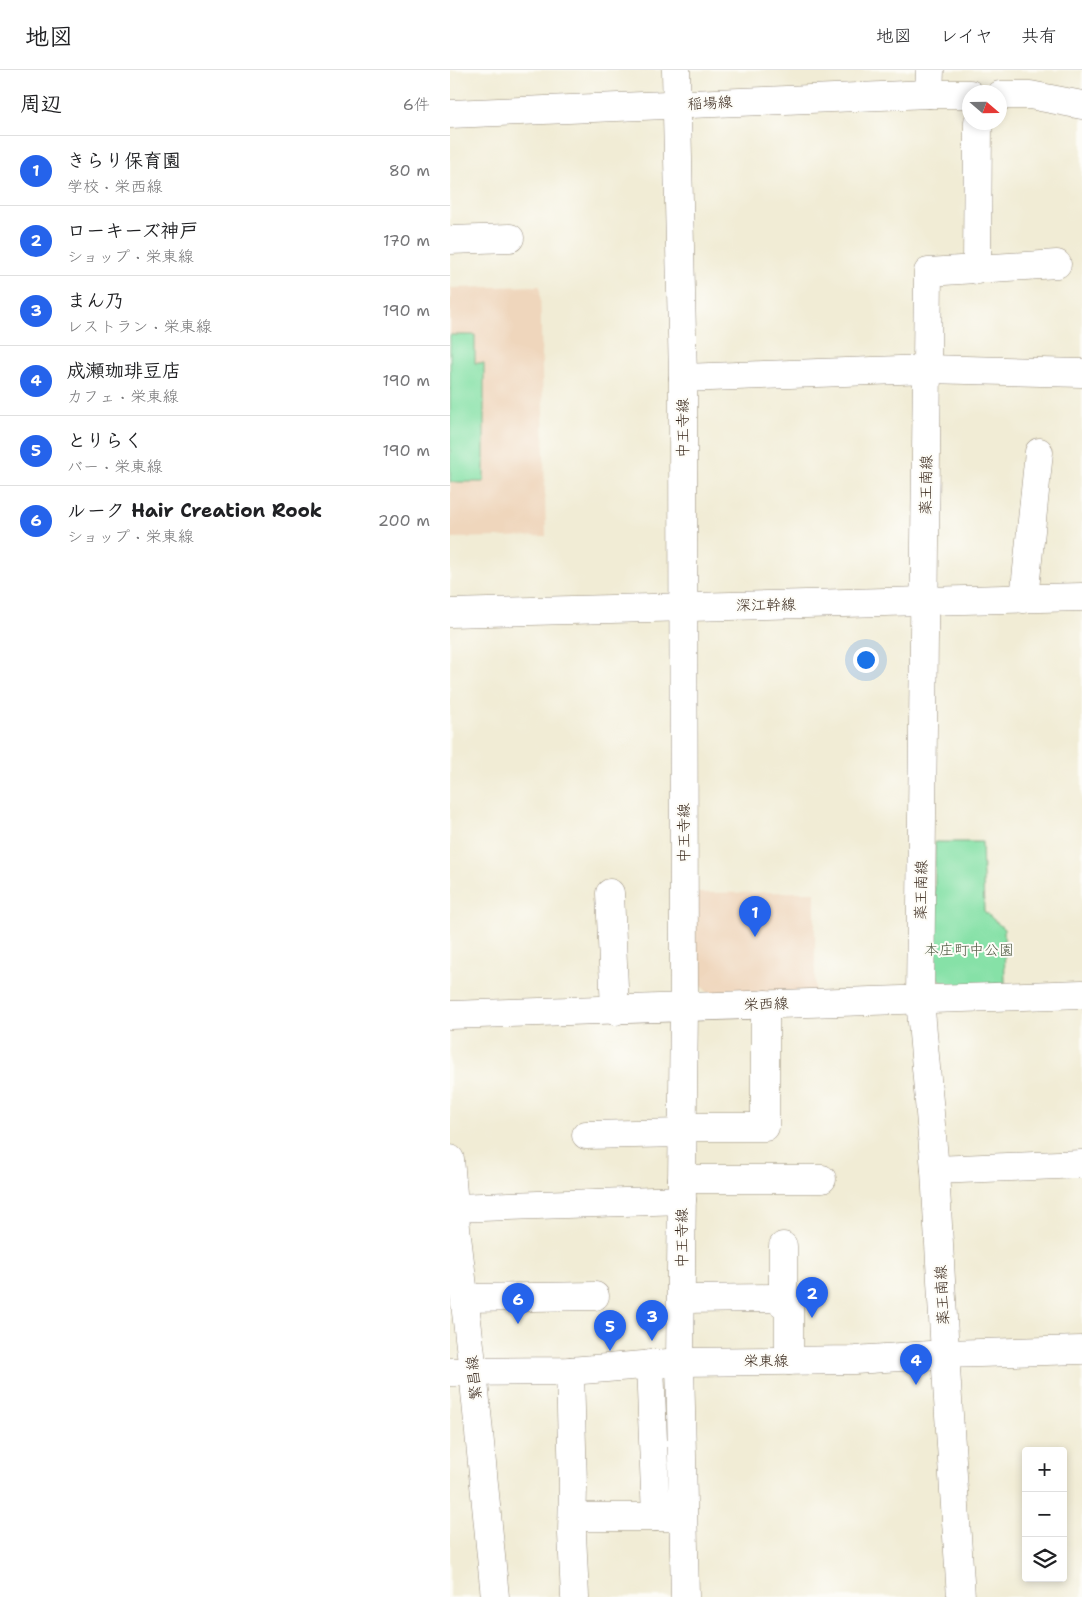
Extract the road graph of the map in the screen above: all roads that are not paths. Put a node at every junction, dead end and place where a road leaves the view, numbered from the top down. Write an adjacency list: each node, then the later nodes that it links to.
1 (676, 70): 5 (street, 中王寺線)
2 (929, 82): 3 (street, 稲場線); 5 (street, 稲場線)
3 (962, 92)
4 (1007, 95): 6 (street)
5 (676, 105): 7 (street, 稲場線); 15 (street, 中王寺線)
6 (1082, 105)
7 (450, 114)
8 (978, 130): 12 (street)
9 (510, 238): 10 (street)
10 (450, 240)
11 (1057, 264): 12 (street)
12 (977, 270): 13 (street, 薬王南線)
13 (927, 369): 14 (street); 15 (street); 19 (street, 薬王南線)
14 (1082, 373)
15 (683, 378): 20 (street, 中王寺線)
16 (1039, 452): 18 (street)
17 (1082, 597): 18 (street, 深江幹線)
18 (1024, 599): 19 (street, 深江幹線)
19 (924, 601): 20 (street, 深江幹線); 24 (street, 薬王南線)
20 (684, 607): 21 (street, 深江幹線); 26 (street, 中王寺線)
21 (450, 613)
22 (610, 893): 27 (street)
23 (1082, 994): 24 (street, 栄西線)
24 (920, 999): 25 (street, 栄西線); 33 (street, 薬王南線)
25 (765, 1004): 26 (street, 栄西線); 29 (street)
26 (684, 1006): 27 (street, 栄西線); 29 (street, 中王寺線)
27 (615, 1011): 28 (street, 栄西線)
28 (450, 1015)
29 (683, 1130): 30 (street); 35 (street, 中王寺線)
30 (586, 1135)
31 (450, 1159): 36 (street, 繁昌線)
32 (1082, 1164): 33 (street)
33 (935, 1170): 43 (street, 薬王南線)
34 (822, 1179): 35 (street)
35 (682, 1189): 36 (street); 40 (street, 中王寺線)
36 (454, 1208): 39 (street, 繁昌線)
37 (783, 1246): 41 (street)
38 (595, 1296): 39 (street)
39 (465, 1298): 48 (street, 繁昌線)
40 (681, 1299): 41 (street); 45 (street, 中王寺線)
41 (783, 1303): 44 (street)
42 (1082, 1350): 43 (street, 栄東線)
43 (945, 1354): 44 (street, 栄東線); 55 (street, 薬王南線)
44 (789, 1361): 45 (street, 栄東線)
45 (680, 1362): 46 (street, 栄東線); 51 (street, 中王寺線)
46 (650, 1364): 47 (street, 栄東線); 50 (street)
47 (570, 1371): 48 (street, 栄東線); 49 (street)
48 (462, 1372): 52 (street, 繁昌線)
49 (573, 1517): 50 (street); 53 (street)
50 (656, 1517): 51 (street)
51 (683, 1517): 54 (street, 中王寺線)
52 (495, 1597)
53 (576, 1597)
54 (685, 1597)
55 (961, 1597)

